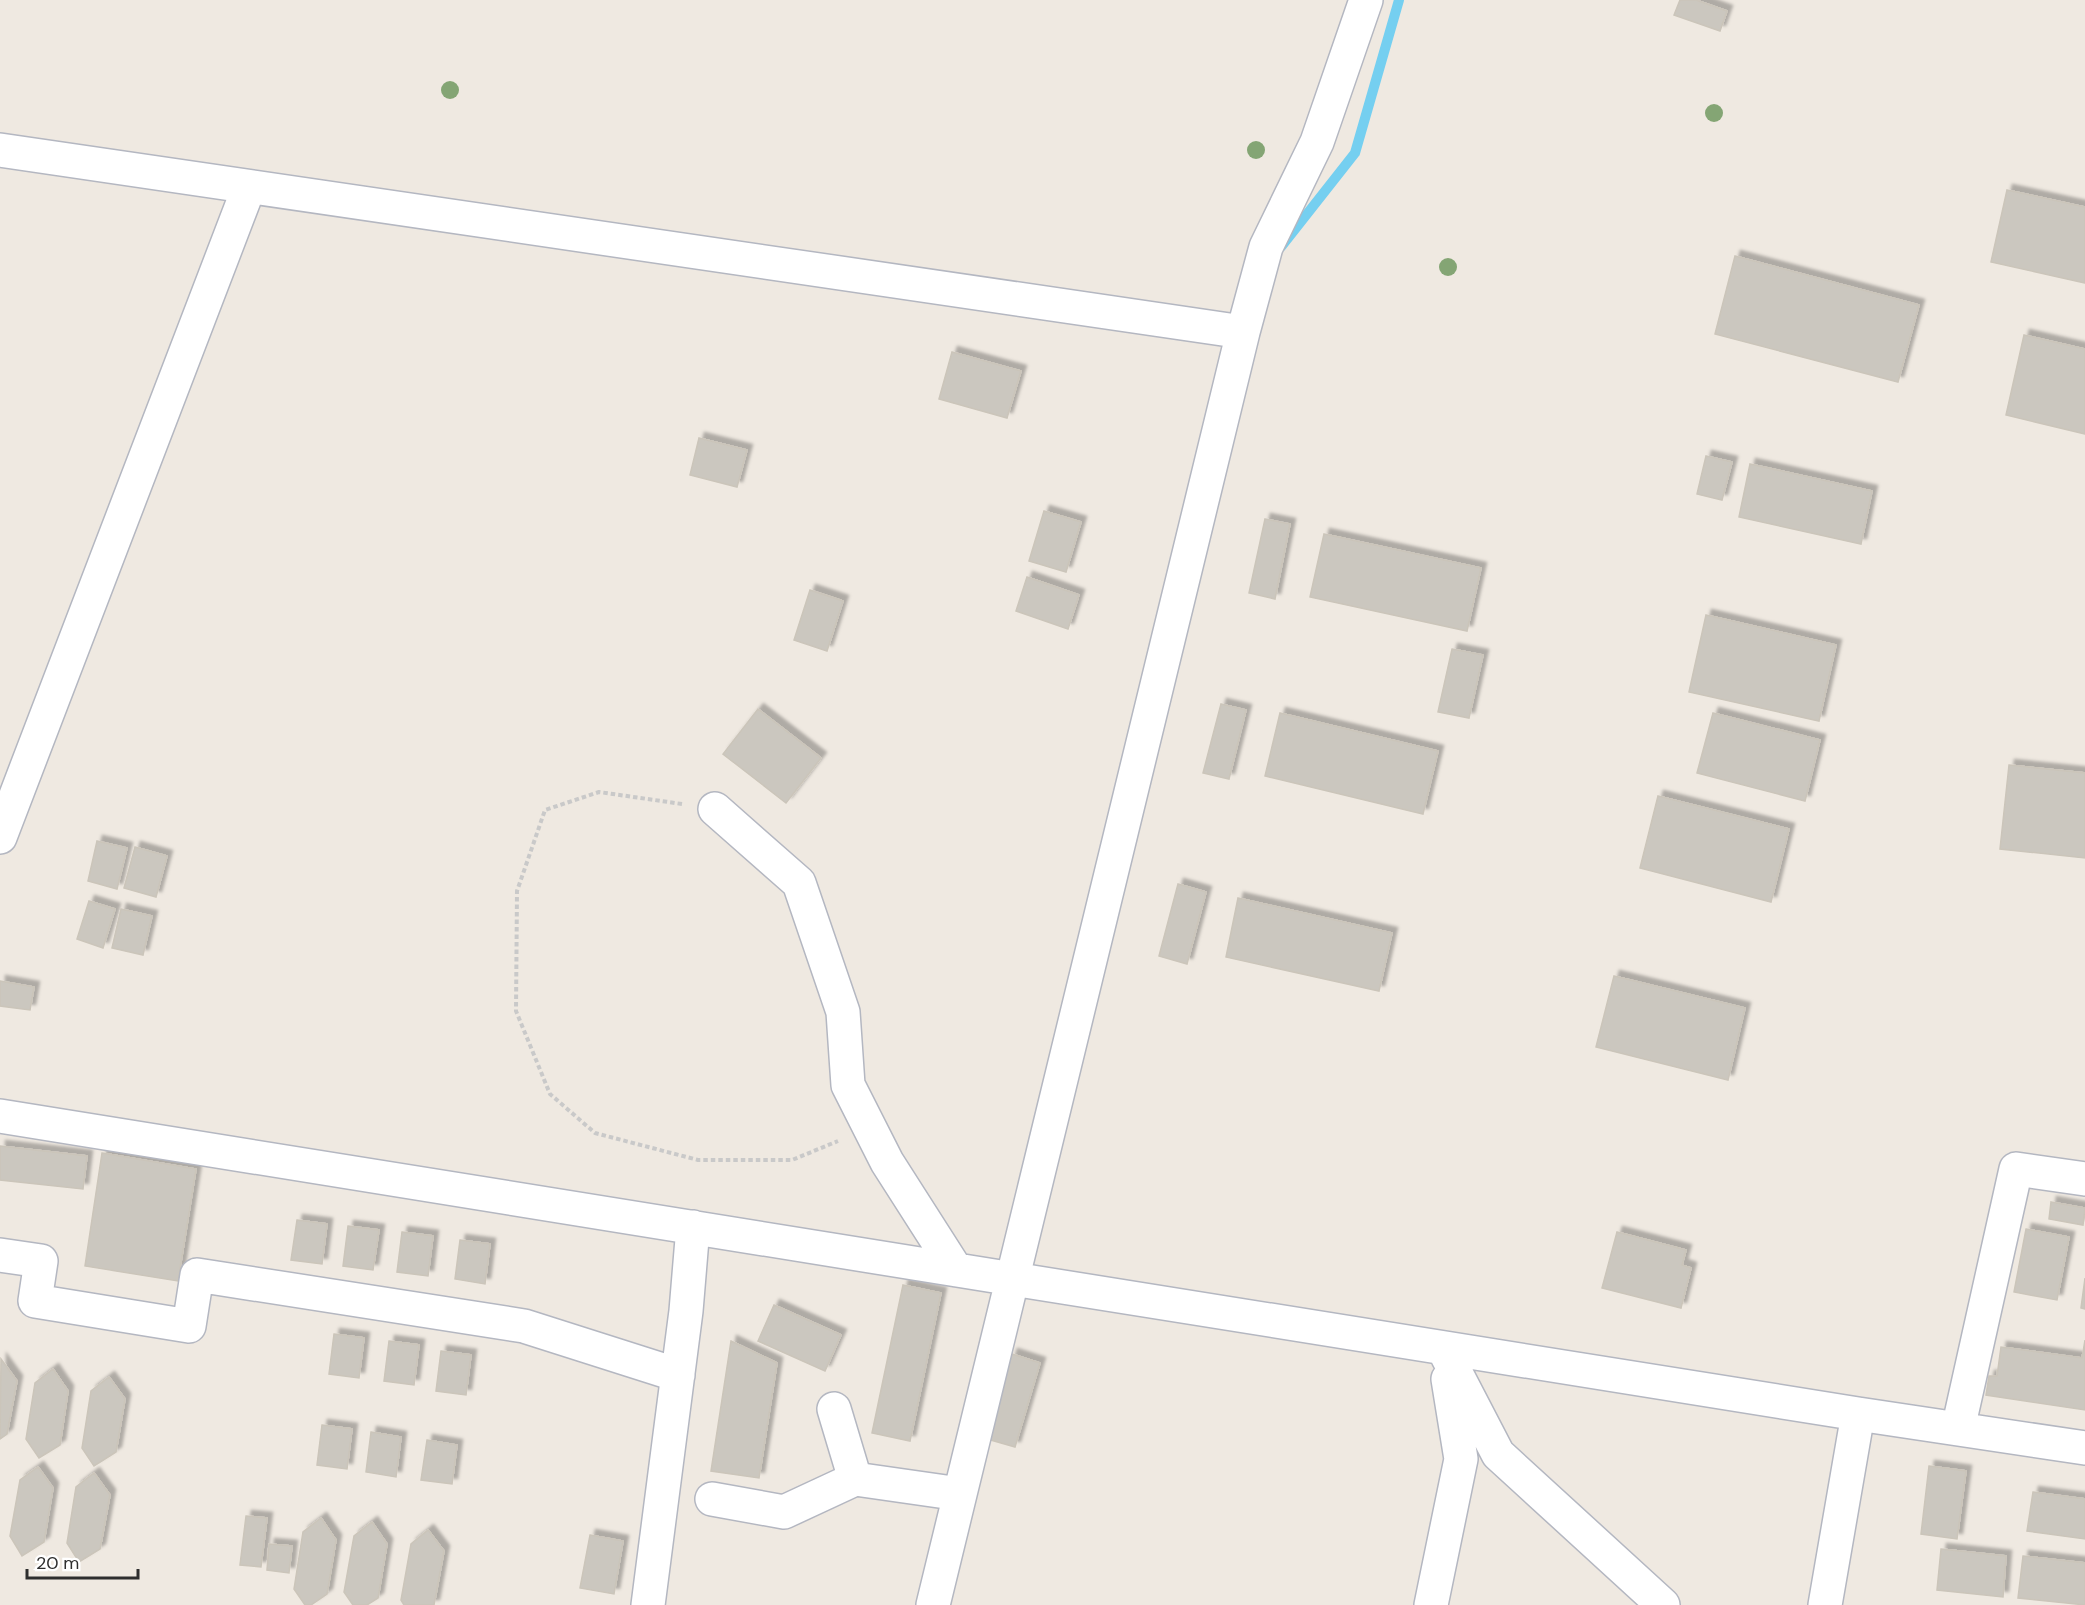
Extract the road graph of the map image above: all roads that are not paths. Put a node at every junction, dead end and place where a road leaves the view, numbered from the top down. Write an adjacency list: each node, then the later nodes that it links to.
1 (1366, 0): 4 (lane)
2 (0, 150): 3 (lane)
3 (249, 187): 4 (lane); 6 (lane)
4 (1243, 332): 12 (lane)
5 (716, 809): 11 (lane)
6 (0, 837)
7 (0, 1116): 9 (lane)
8 (2085, 1179): 17 (lane)
9 (693, 1227): 11 (lane); 14 (lane)
10 (0, 1255): 14 (lane)
11 (956, 1270): 12 (lane)
12 (1013, 1279): 13 (lane); 20 (lane)
13 (1443, 1348): 16 (lane); 22 (lane); 25 (lane)
14 (678, 1375): 23 (lane)
15 (834, 1409): 19 (lane)
16 (1858, 1414): 17 (lane); 26 (lane)
17 (1958, 1429): 18 (lane)
18 (2085, 1448)
19 (855, 1479): 20 (lane); 21 (lane)
20 (960, 1494): 24 (lane)
21 (712, 1499)
22 (1656, 1603)
23 (648, 1605)
24 (933, 1605)
25 (1431, 1605)
26 (1825, 1605)

